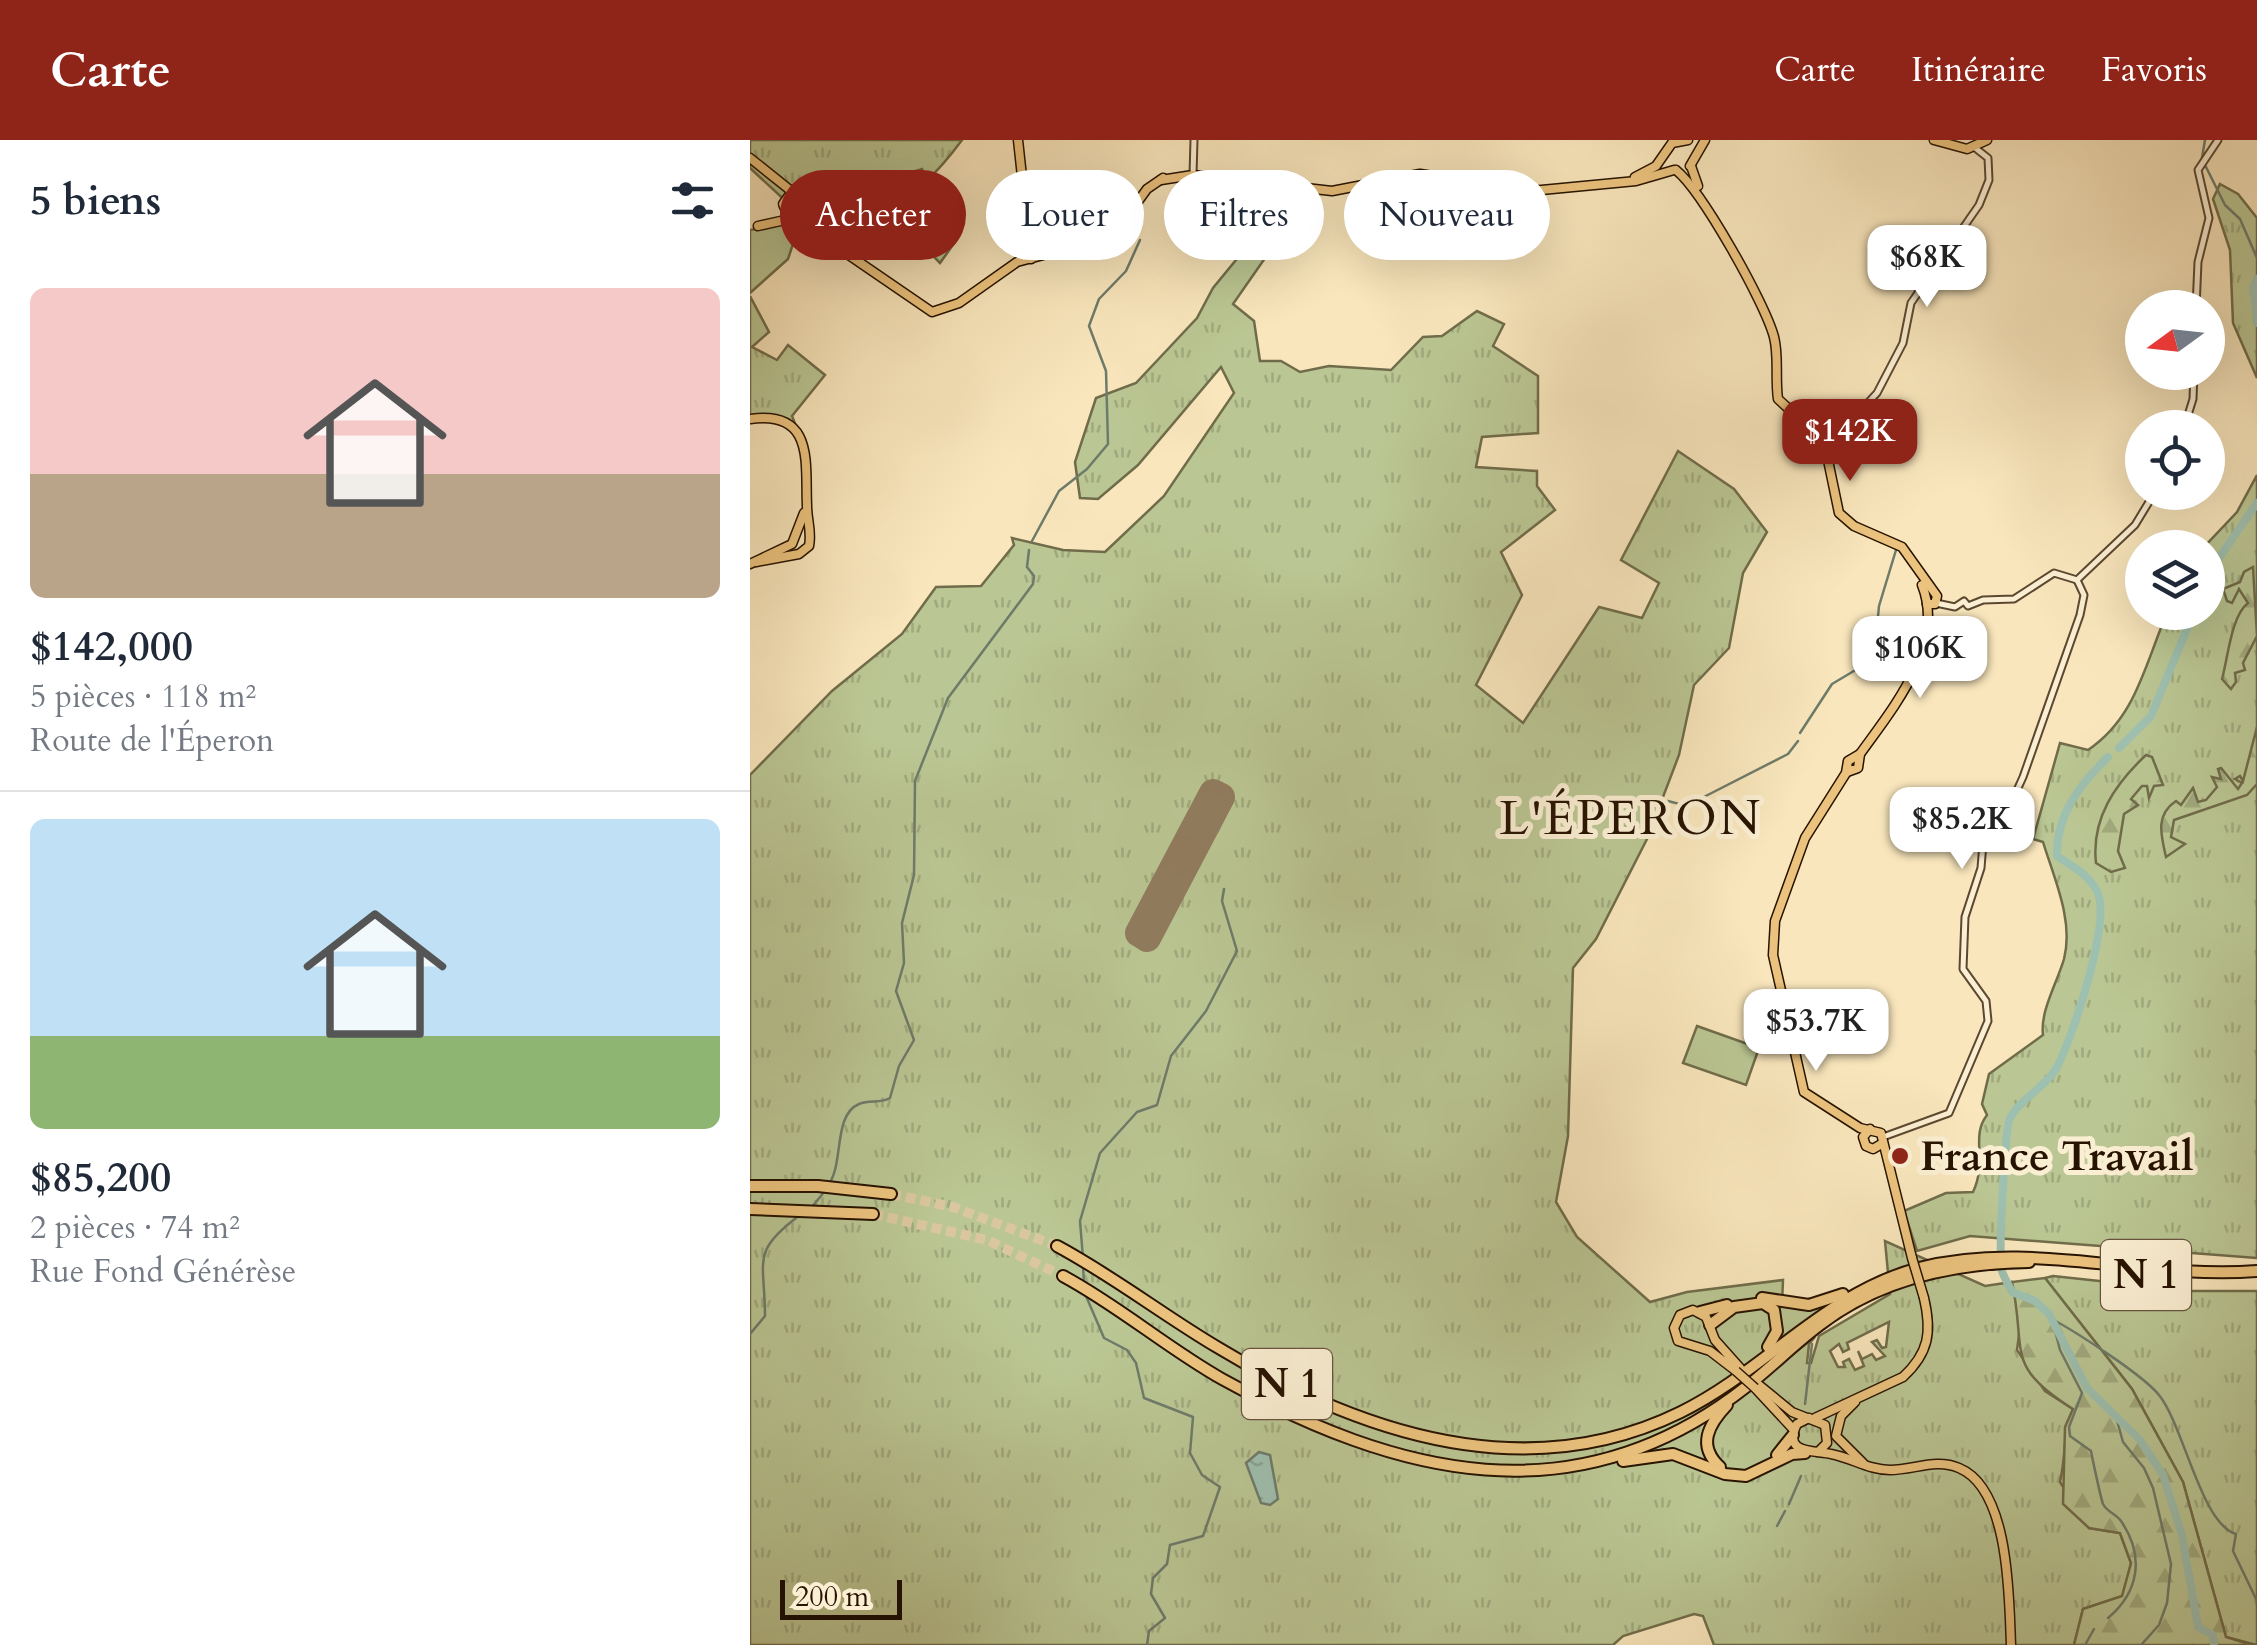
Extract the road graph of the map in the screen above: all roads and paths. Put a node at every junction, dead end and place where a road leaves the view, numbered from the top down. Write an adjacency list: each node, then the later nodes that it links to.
1 (1018, 140): 12 (main road)
2 (1704, 140): 11 (main road)
3 (1934, 140): 8 (main road)
4 (1987, 140): 8 (main road)
5 (2218, 140): 31 (street)
6 (1192, 141): 13 (street)
7 (1686, 141): 9 (main road); 11 (main road)
8 (1974, 147): 33 (street)
9 (1665, 153): 14 (main road); 17 (main road)
10 (750, 160): 16 (main road); 18 (main road)
11 (1693, 161): 14 (main road); 25 (main road)
12 (1018, 170)
13 (1193, 170)
14 (1675, 170): 17 (main road); 24 (main road)
15 (1164, 178): 20 (main road)
16 (780, 182)
17 (1622, 182): 19 (main road)
18 (780, 187)
19 (1324, 190)
20 (1144, 193)
21 (780, 207): 23 (main road)
22 (780, 223): 23 (main road)
23 (754, 228)
24 (1721, 234): 25 (main road); 29 (main road)
25 (1732, 248): 29 (main road)
26 (856, 260): 30 (main road)
27 (1025, 260): 30 (main road)
28 (1040, 260): 30 (main road)
29 (1744, 274): 33 (main road)
30 (987, 281)
31 (2198, 290)
32 (750, 419): 34 (main road)
33 (1820, 435): 42 (main road)
34 (806, 504): 36 (main road); 37 (main road)
35 (2144, 510): 41 (street)
36 (800, 533): 37 (main road); 38 (main road)
37 (811, 538): 39 (main road)
38 (792, 544): 39 (main road); 40 (main road)
39 (791, 556): 40 (main road)
40 (753, 563)
41 (2077, 580): 42 (street); 45 (street)
42 (1932, 599): 43 (main road)
43 (1826, 1110): 44 (main road); 45 (main road)
44 (1863, 1138): 45 (main road); 45 (main road)
45 (1878, 1138): 60 (main road, bridge)
46 (750, 1186): 47 (highway)
47 (891, 1194)
48 (750, 1209): 49 (highway)
49 (873, 1214)
50 (1057, 1246): 62 (highway, N 1)
51 (1965, 1262): 52 (highway, N 1); 53 (highway, N 1); 59 (highway, N 1)
52 (1900, 1274): 55 (highway); 62 (highway, N 1)
53 (2257, 1274)
54 (1063, 1276): 69 (highway, N 1)
55 (1700, 1312): 56 (main road); 57 (main road)
56 (1710, 1328): 57 (main road); 58 (main road); 62 (highway)
57 (1698, 1346): 58 (main road)
58 (1738, 1370): 59 (main road, bridge)
59 (1753, 1387): 63 (main road); 64 (main road); 64 (highway); 69 (highway, N 1)
60 (1874, 1388): 61 (main road); 68 (main road)
61 (1852, 1398): 63 (main road); 65 (main road)
62 (1679, 1413)
63 (1812, 1418): 64 (main road); 65 (main road)
64 (1793, 1432): 67 (main road)
65 (1828, 1434): 66 (main road); 68 (main road)
66 (1818, 1452): 67 (main road); 68 (main road)
67 (1805, 1453): 69 (highway)
68 (1866, 1465): 70 (main road)
69 (1498, 1474)
70 (2011, 1645)

